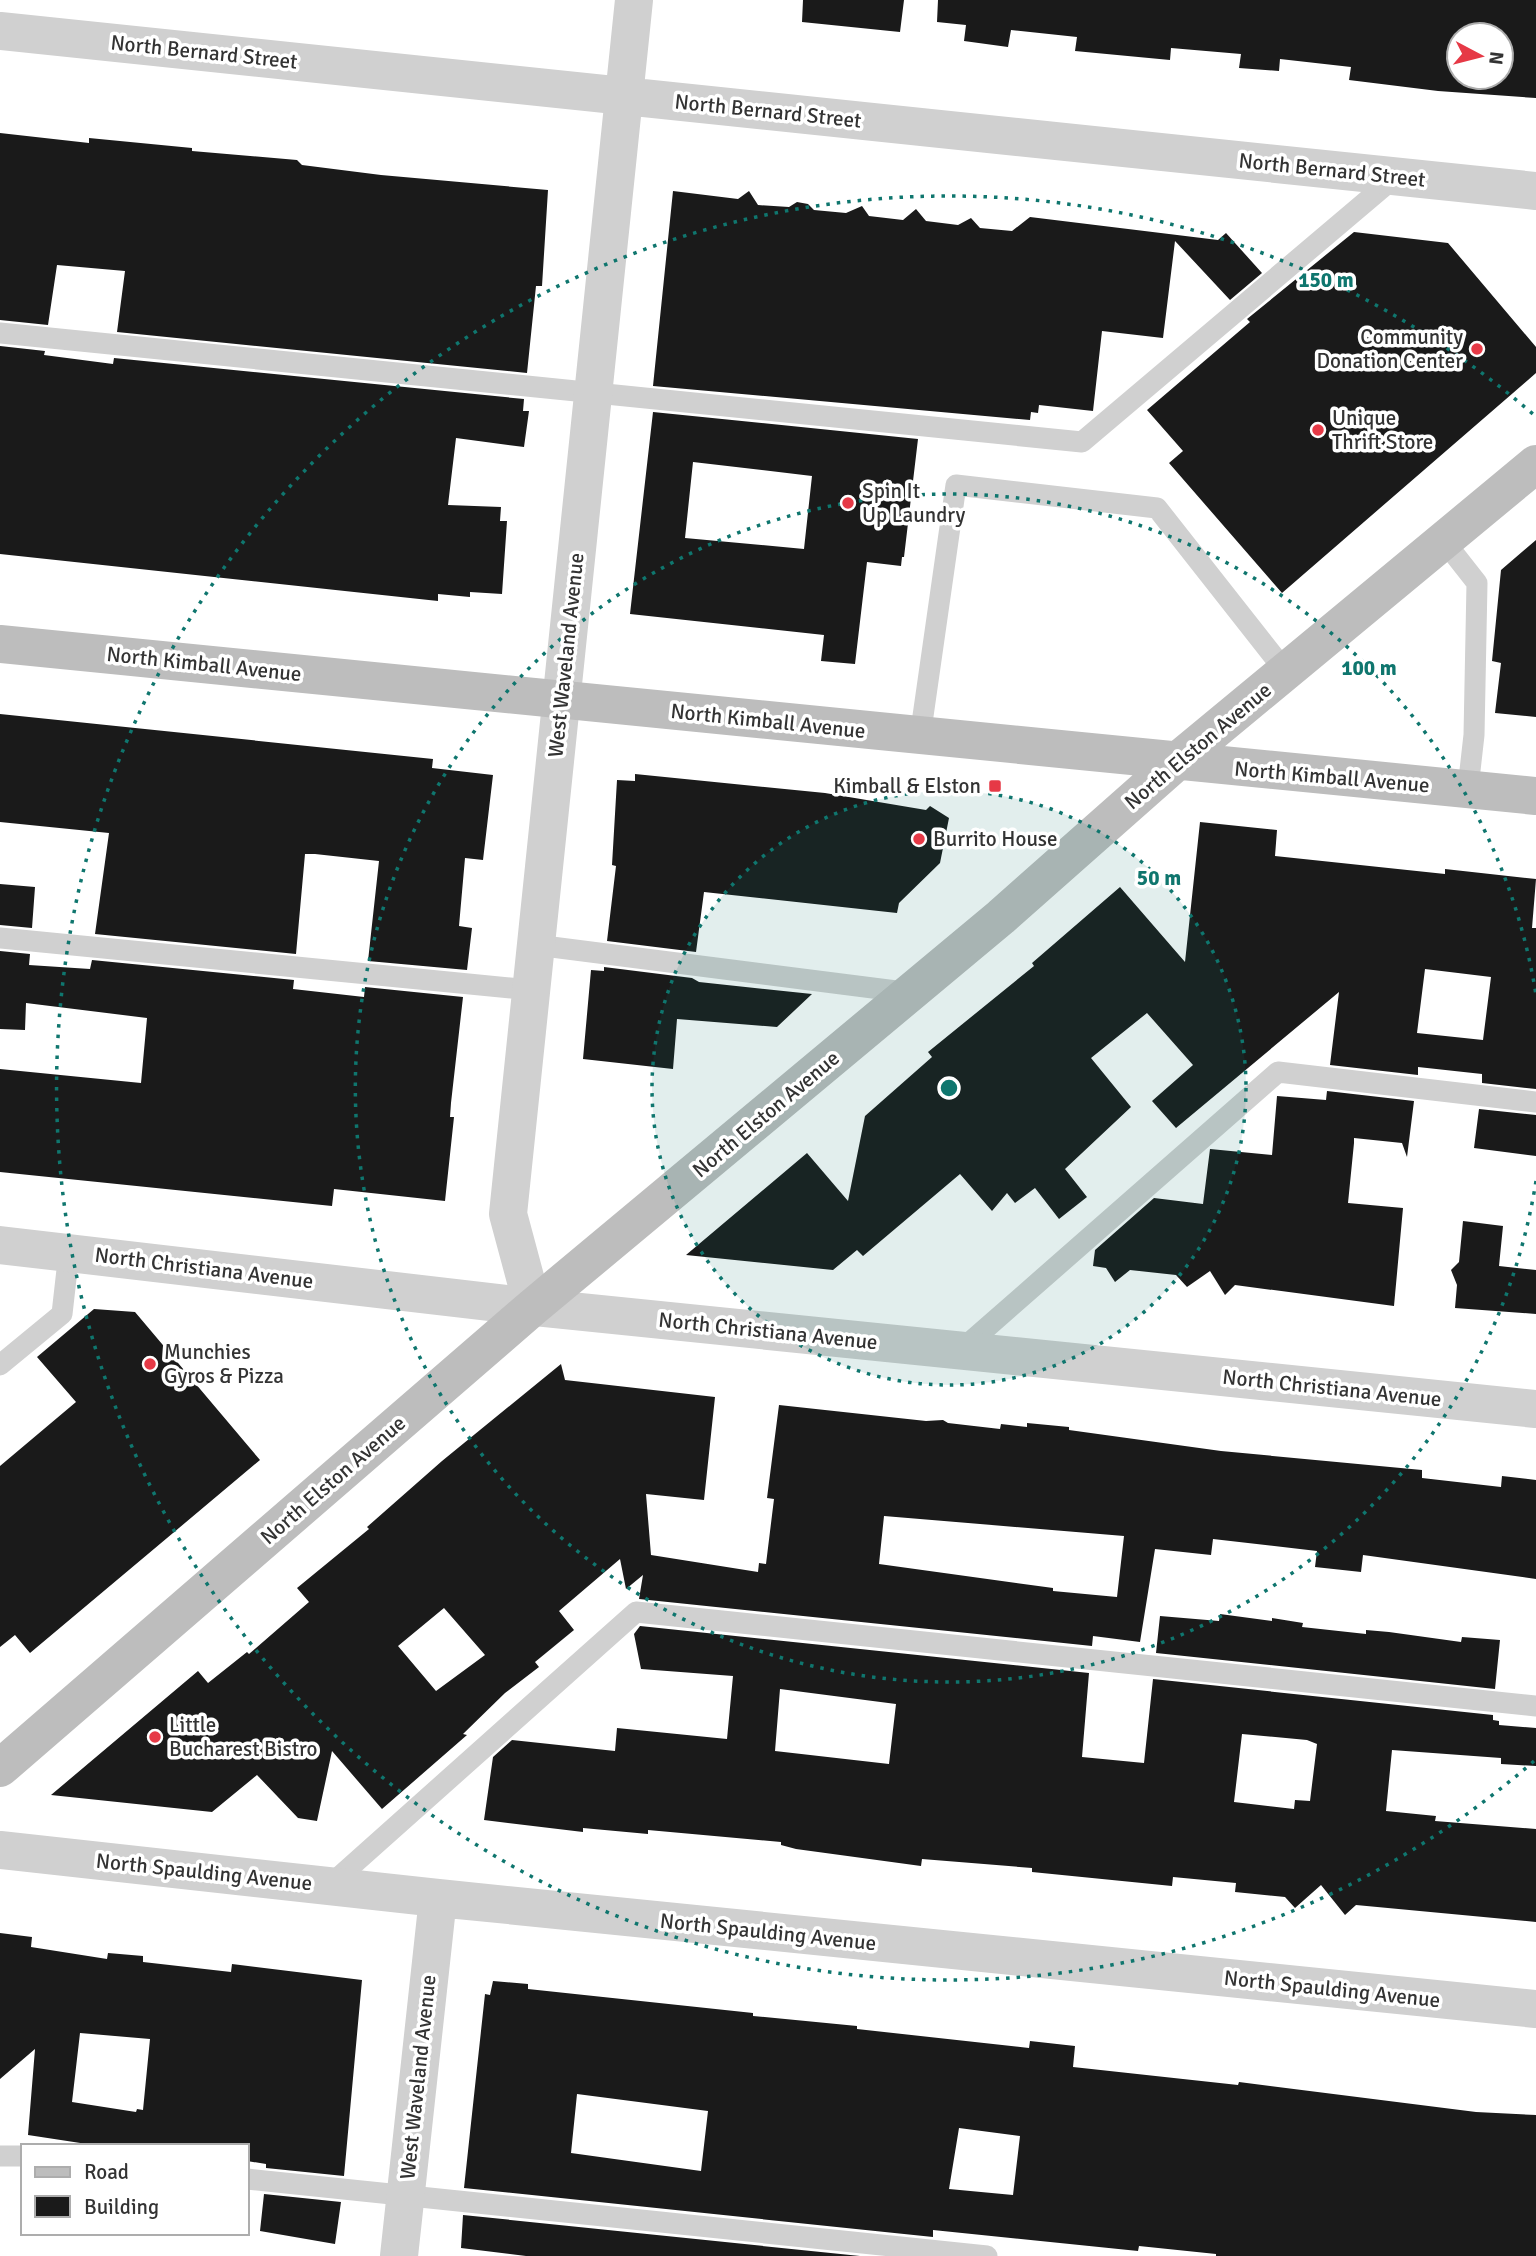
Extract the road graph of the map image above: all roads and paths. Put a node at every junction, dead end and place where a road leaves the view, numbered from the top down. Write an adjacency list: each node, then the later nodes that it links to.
1 (634, 0): 3 (street, West Waveland Avenue)
2 (0, 31): 3 (street, North Bernard Street)
3 (623, 96): 4 (street, North Bernard Street); 7 (street, West Waveland Avenue)
4 (1395, 177): 5 (street, North Bernard Street); 7 (lane)
5 (1536, 191)
6 (0, 333): 7 (lane)
7 (593, 395): 12 (street, West Waveland Avenue)
8 (1536, 464): 9 (main road, North Elston Avenue)
9 (1444, 541): 11 (main road, North Elston Avenue); 15 (lane)
10 (0, 644): 12 (main road, North Kimball Avenue)
11 (1286, 672): 13 (lane); 14 (main road, North Elston Avenue)
12 (561, 700): 13 (main road, North Kimball Avenue); 18 (street, West Waveland Avenue)
13 (920, 737): 14 (main road, North Kimball Avenue)
14 (1175, 763): 15 (main road, North Kimball Avenue); 20 (main road, North Elston Avenue)
15 (1468, 788): 16 (main road, North Kimball Avenue)
16 (1536, 796)
17 (0, 938): 19 (lane)
18 (536, 945): 19 (street, West Waveland Avenue); 20 (lane)
19 (531, 990): 24 (street, West Waveland Avenue)
20 (912, 993): 24 (main road, North Elston Avenue)
21 (1536, 1102): 25 (lane)
22 (0, 1245): 23 (street, North Christiana Avenue)
23 (69, 1252): 24 (street, North Christiana Avenue); 26 (lane)
24 (533, 1307): 25 (street, North Christiana Avenue); 29 (main road, North Elston Avenue)
25 (960, 1350): 27 (street, North Christiana Avenue)
26 (0, 1365)
27 (1536, 1409)
28 (1536, 1706): 31 (lane)
29 (0, 1768)
30 (0, 1850): 31 (street, North Spaulding Avenue)
31 (330, 1885): 32 (street, North Spaulding Avenue)
32 (438, 1898): 33 (street, North Spaulding Avenue); 37 (street, West Waveland Avenue)
33 (1536, 2009)
34 (0, 2156): 35 (lane)
35 (21, 2156)
36 (248, 2179): 37 (lane)
37 (405, 2196): 38 (street, West Waveland Avenue); 39 (lane)
38 (398, 2256)
39 (987, 2256)

